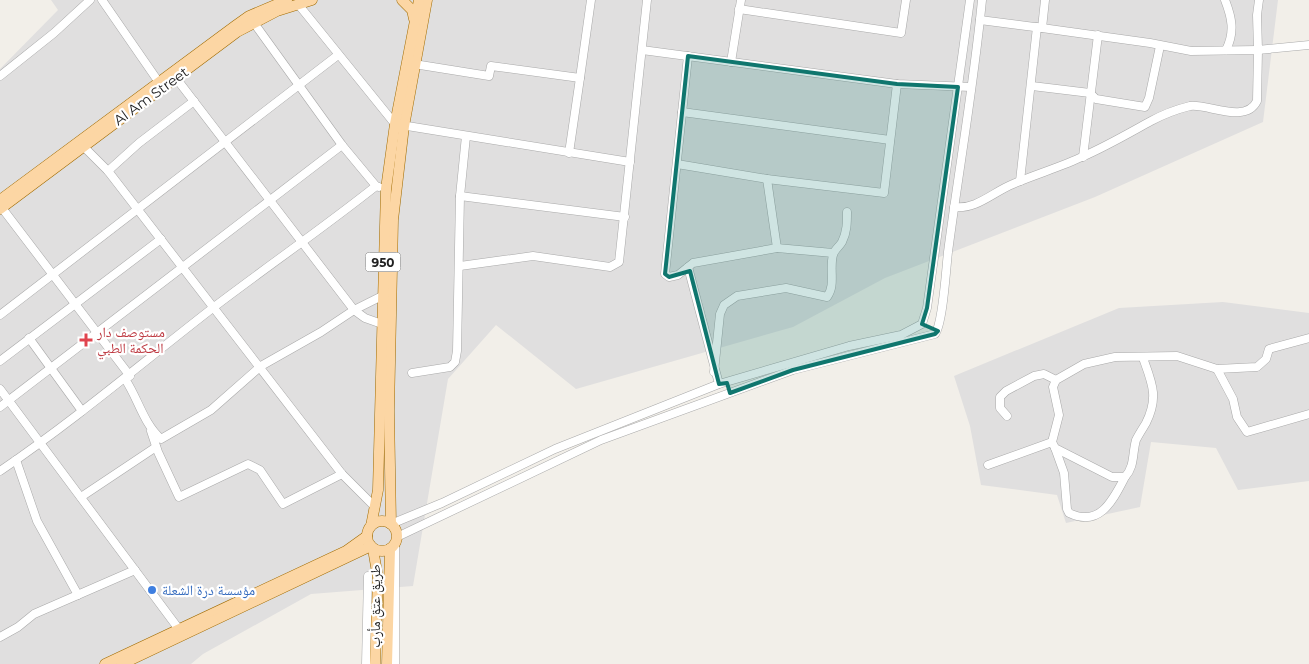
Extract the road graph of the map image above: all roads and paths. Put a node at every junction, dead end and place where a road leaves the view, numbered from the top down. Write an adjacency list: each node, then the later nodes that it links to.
1 (90, 0): 33 (street)
2 (102, 0): 36 (street)
3 (287, 0): 36 (main road, Al Am Street)
4 (312, 0): 17 (main road, Al Am Street)
5 (402, 0): 21 (main road)
6 (419, 0): 21 (main road, 950 / 950)
7 (427, 0): 32 (main road, 950)
8 (592, 0): 35 (street)
9 (647, 0): 26 (street)
10 (741, 0): 18 (street)
11 (906, 0): 18 (street)
12 (970, 0): 40 (street)
13 (982, 0): 19 (street)
14 (1045, 0): 22 (street)
15 (1225, 0): 27 (street)
16 (1260, 0): 28 (street)
17 (298, 4): 20 (main road, Al Am Street); 29 (street)
18 (739, 9): 31 (street)
19 (980, 20): 22 (street); 41 (street)
20 (254, 23): 34 (main road, Al Am Street); 37 (street)
21 (414, 25): 45 (main road, 950 / 950)
22 (1039, 28): 23 (street); 39 (street)
23 (1098, 35): 24 (street); 42 (street)
24 (1160, 46): 27 (street); 42 (street)
25 (1309, 46): 28 (street)
26 (642, 50): 30 (street); 55 (street)
27 (1226, 50): 28 (street)
28 (1258, 50): 54 (street)
29 (338, 55): 37 (street); 45 (street)
30 (688, 56): 31 (street); 44 (street)
31 (731, 62): 38 (street)
32 (414, 64): 35 (street); 45 (main road, 950)
33 (0, 76)
34 (176, 78): 43 (street); 52 (main road, Al Am Street)
35 (580, 78): 53 (street)
36 (158, 81): 63 (main road, Al Am Street)
37 (298, 84): 48 (street); 51 (street)
38 (897, 84): 40 (street); 47 (street)
39 (1032, 86): 42 (street); 59 (street)
40 (958, 87): 41 (street); 49 (street)
41 (972, 87): 50 (street)
42 (1090, 93): 54 (street)
43 (194, 101): 48 (street); 57 (street)
44 (682, 112): 47 (street); 56 (street)
45 (399, 125): 46 (street); 60 (main road, 950 / 950); 78 (main road, 950)
46 (466, 136): 53 (street); 61 (street)
47 (890, 140): 58 (street)
48 (226, 142): 62 (street); 65 (street)
49 (950, 143): 50 (street); 69 (street)
50 (962, 144): 64 (street)
51 (342, 145): 60 (street); 62 (street)
52 (83, 146): 57 (street); 63 (main road, Al Am Street)
53 (569, 153): 55 (street)
54 (1083, 156): 59 (street)
55 (630, 162): 67 (street)
56 (676, 164): 58 (street); 75 (street)
57 (108, 171): 65 (street)
58 (767, 179): 72 (street)
59 (1020, 181): 64 (street)
60 (381, 188): 71 (street); 78 (main road, 950 / 950)
61 (460, 196): 67 (street); 74 (street)
62 (270, 200): 71 (street); 76 (street)
63 (1, 206): 77 (street)
64 (954, 207): 70 (street)
65 (138, 211): 68 (street); 77 (street)
66 (847, 212): 73 (street)
67 (625, 216): 74 (street)
68 (160, 239): 76 (street); 79 (street)
69 (937, 240): 70 (street); 84 (street)
70 (949, 242): 85 (street)
71 (303, 243): 80 (street); 81 (street)
72 (777, 248): 73 (street); 75 (street)
73 (833, 253): 94 (street)
74 (460, 266): 95 (street)
75 (688, 267): 94 (street)
76 (183, 268): 80 (street); 86 (street)
77 (52, 275): 79 (street); 82 (street)
78 (386, 296): 81 (street); 83 (main road, 950 / 950); 118 (main road, 950)
79 (75, 304): 86 (street); 87 (street)
80 (214, 307): 91 (street); 96 (street)
81 (354, 310): 83 (street); 91 (street)
82 (0, 315)
83 (382, 324): 117 (main road, 950 / 950)
84 (922, 324): 85 (street); 98 (street)
85 (938, 331): 101 (street)
86 (98, 333): 92 (street); 96 (street)
87 (29, 338): 90 (street); 92 (street)
88 (1309, 338): 93 (street)
89 (1143, 358): 93 (street); 97 (street); 115 (street)
90 (0, 360)
91 (262, 366): 107 (street); 114 (street)
92 (50, 369): 102 (street); 104 (street)
93 (1217, 369): 105 (street)
94 (714, 372): 99 (street)
95 (412, 373)
96 (127, 377): 104 (street); 107 (street)
97 (1056, 380): 106 (street); 109 (street)
98 (727, 383): 99 (street); 101 (street)
99 (719, 384): 118 (street)
100 (0, 390): 102 (street)
101 (730, 393): 120 (street)
102 (9, 400): 103 (street); 108 (street)
103 (0, 407)
104 (82, 411): 108 (street)
105 (1309, 414)
106 (1007, 416)
107 (151, 430): 110 (street)
108 (41, 443): 111 (street); 116 (street)
109 (1054, 445): 112 (street); 115 (street); 115 (street)
110 (156, 447): 114 (street); 116 (street)
111 (16, 460): 113 (street); 123 (street)
112 (988, 466)
113 (0, 471)
114 (342, 474): 117 (street)
115 (1125, 477)
116 (82, 497): 121 (street)
117 (375, 507): 119 (main road, 950 / 950)
118 (391, 524): 119 (main road); 120 (main road)
119 (370, 539): 120 (main road); 124 (main road); 129 (main road, طريق عتق مأرب / 950)
120 (394, 543): 130 (main road, طريق عتق مأرب); 131 (street)
121 (135, 570): 123 (street); 124 (street)
122 (368, 576): 128 (street)
123 (78, 595): 125 (street)
124 (181, 632): 126 (main road); 127 (main road)
125 (0, 637)
126 (105, 664)
127 (122, 664)
128 (366, 664)
129 (375, 664)
130 (387, 664)
131 (395, 664)

